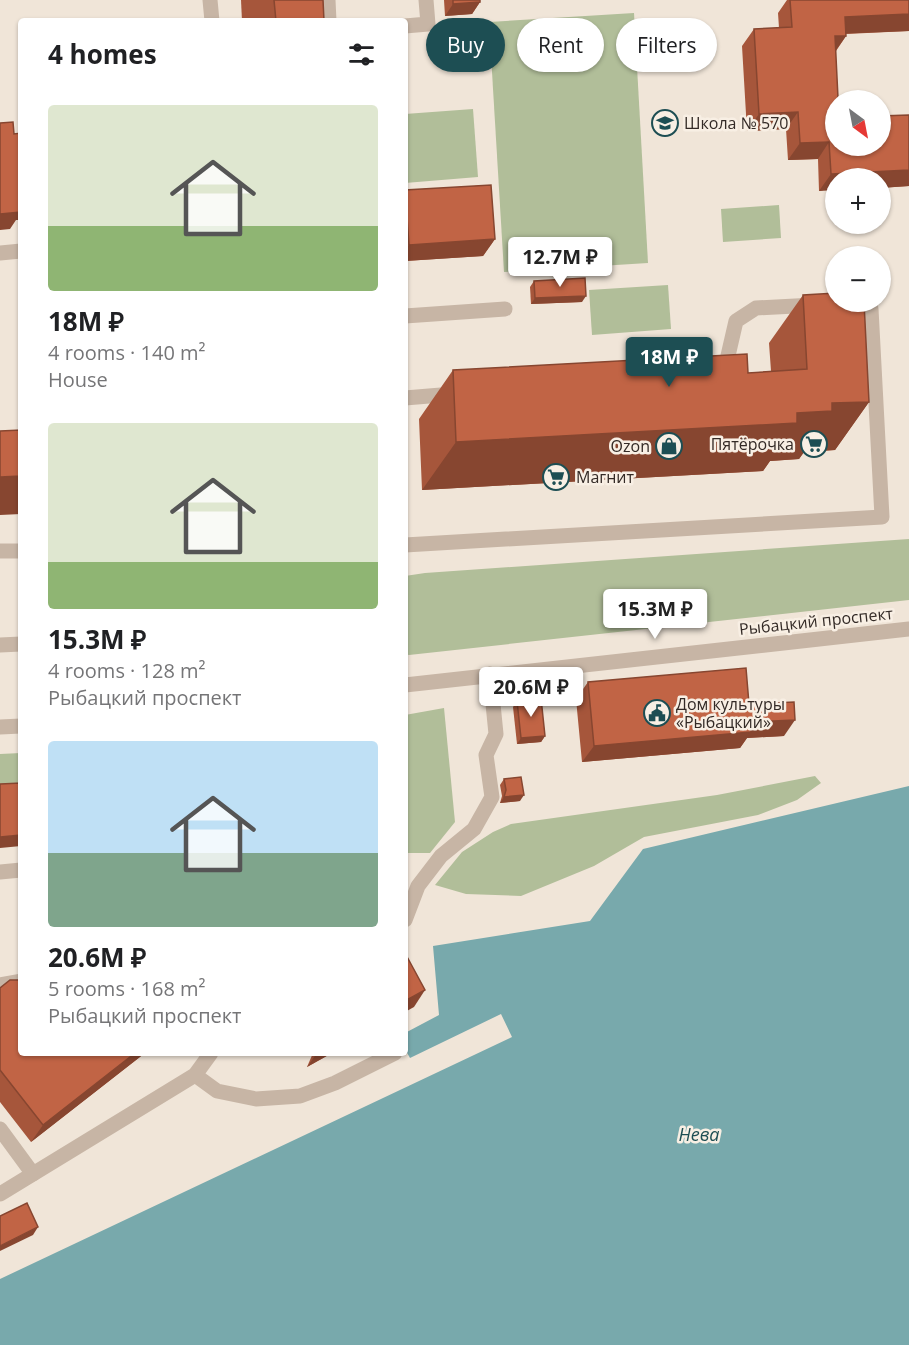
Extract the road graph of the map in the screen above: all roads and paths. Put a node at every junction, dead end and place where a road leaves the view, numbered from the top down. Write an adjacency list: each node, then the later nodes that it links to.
1 (210, 0): 4 (street)
2 (327, 0): 5 (street)
3 (426, 0): 6 (street)
4 (212, 18)
5 (329, 18)
6 (408, 26)
7 (18, 251): 8 (street)
8 (0, 253)
9 (505, 309): 10 (street)
10 (408, 316)
11 (712, 376): 14 (street)
12 (474, 393): 13 (street)
13 (408, 398)
14 (408, 545)
15 (18, 550): 16 (street)
16 (0, 551)
17 (909, 629): 20 (street, Рыбацкий проспект)
18 (18, 644): 19 (street)
19 (0, 645)
20 (490, 675): 21 (street, Рыбацкий проспект); 26 (street)
21 (408, 685)
22 (18, 726): 23 (street)
23 (0, 727)
24 (18, 870): 25 (street)
25 (0, 872)
26 (408, 912)
27 (18, 982): 28 (street)
28 (0, 985)
29 (209, 1056): 31 (street)
30 (389, 1056): 31 (street)
31 (195, 1076): 33 (street)
32 (0, 1129): 33 (street)
33 (33, 1174): 34 (street)
34 (0, 1194)

